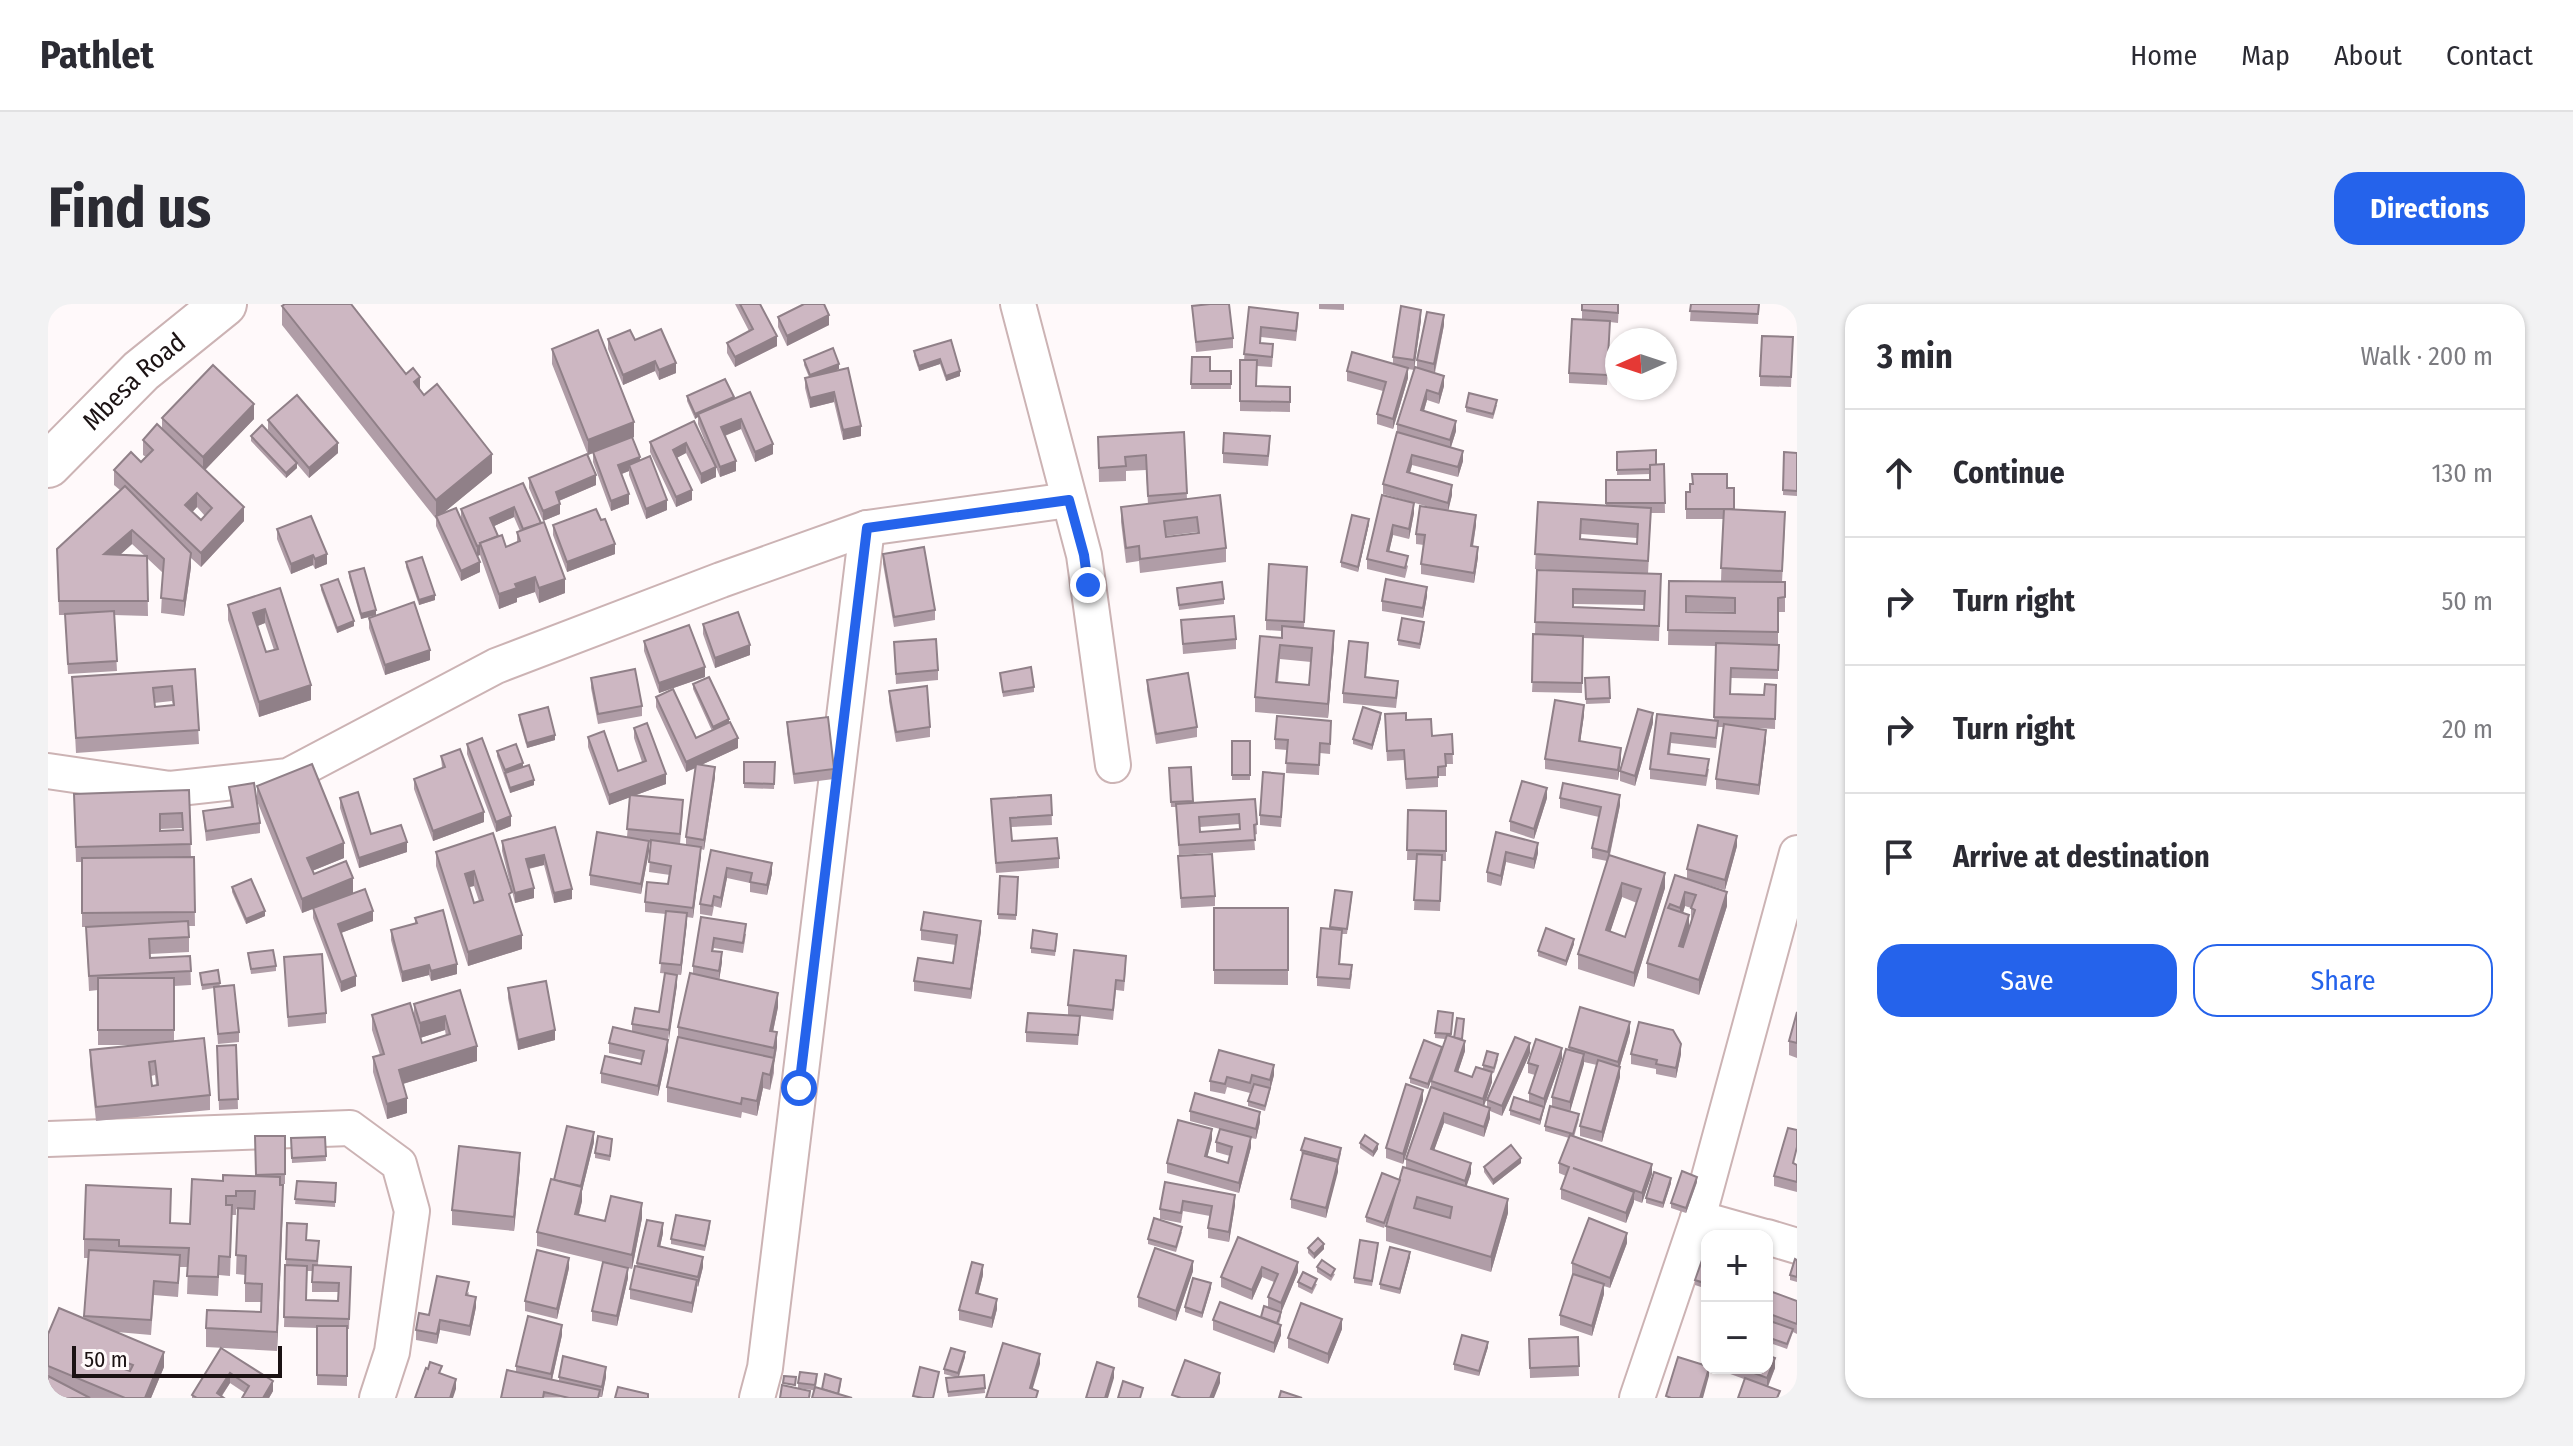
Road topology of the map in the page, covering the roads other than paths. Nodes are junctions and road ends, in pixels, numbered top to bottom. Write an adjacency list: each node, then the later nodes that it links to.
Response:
1 (224, 304): 3 (main road, Mbesa Road)
2 (1018, 304): 4 (street)
3 (48, 465)
4 (1069, 500): 5 (street); 6 (street)
5 (867, 528): 7 (street); 15 (street)
6 (1113, 765)
7 (48, 771)
8 (1797, 853): 10 (street)
9 (48, 1139): 14 (street)
10 (1698, 1218): 11 (street); 16 (street)
11 (1740, 1230)
12 (1773, 1239): 13 (street)
13 (1797, 1246)
14 (377, 1398)
15 (757, 1398)
16 (1637, 1398)

